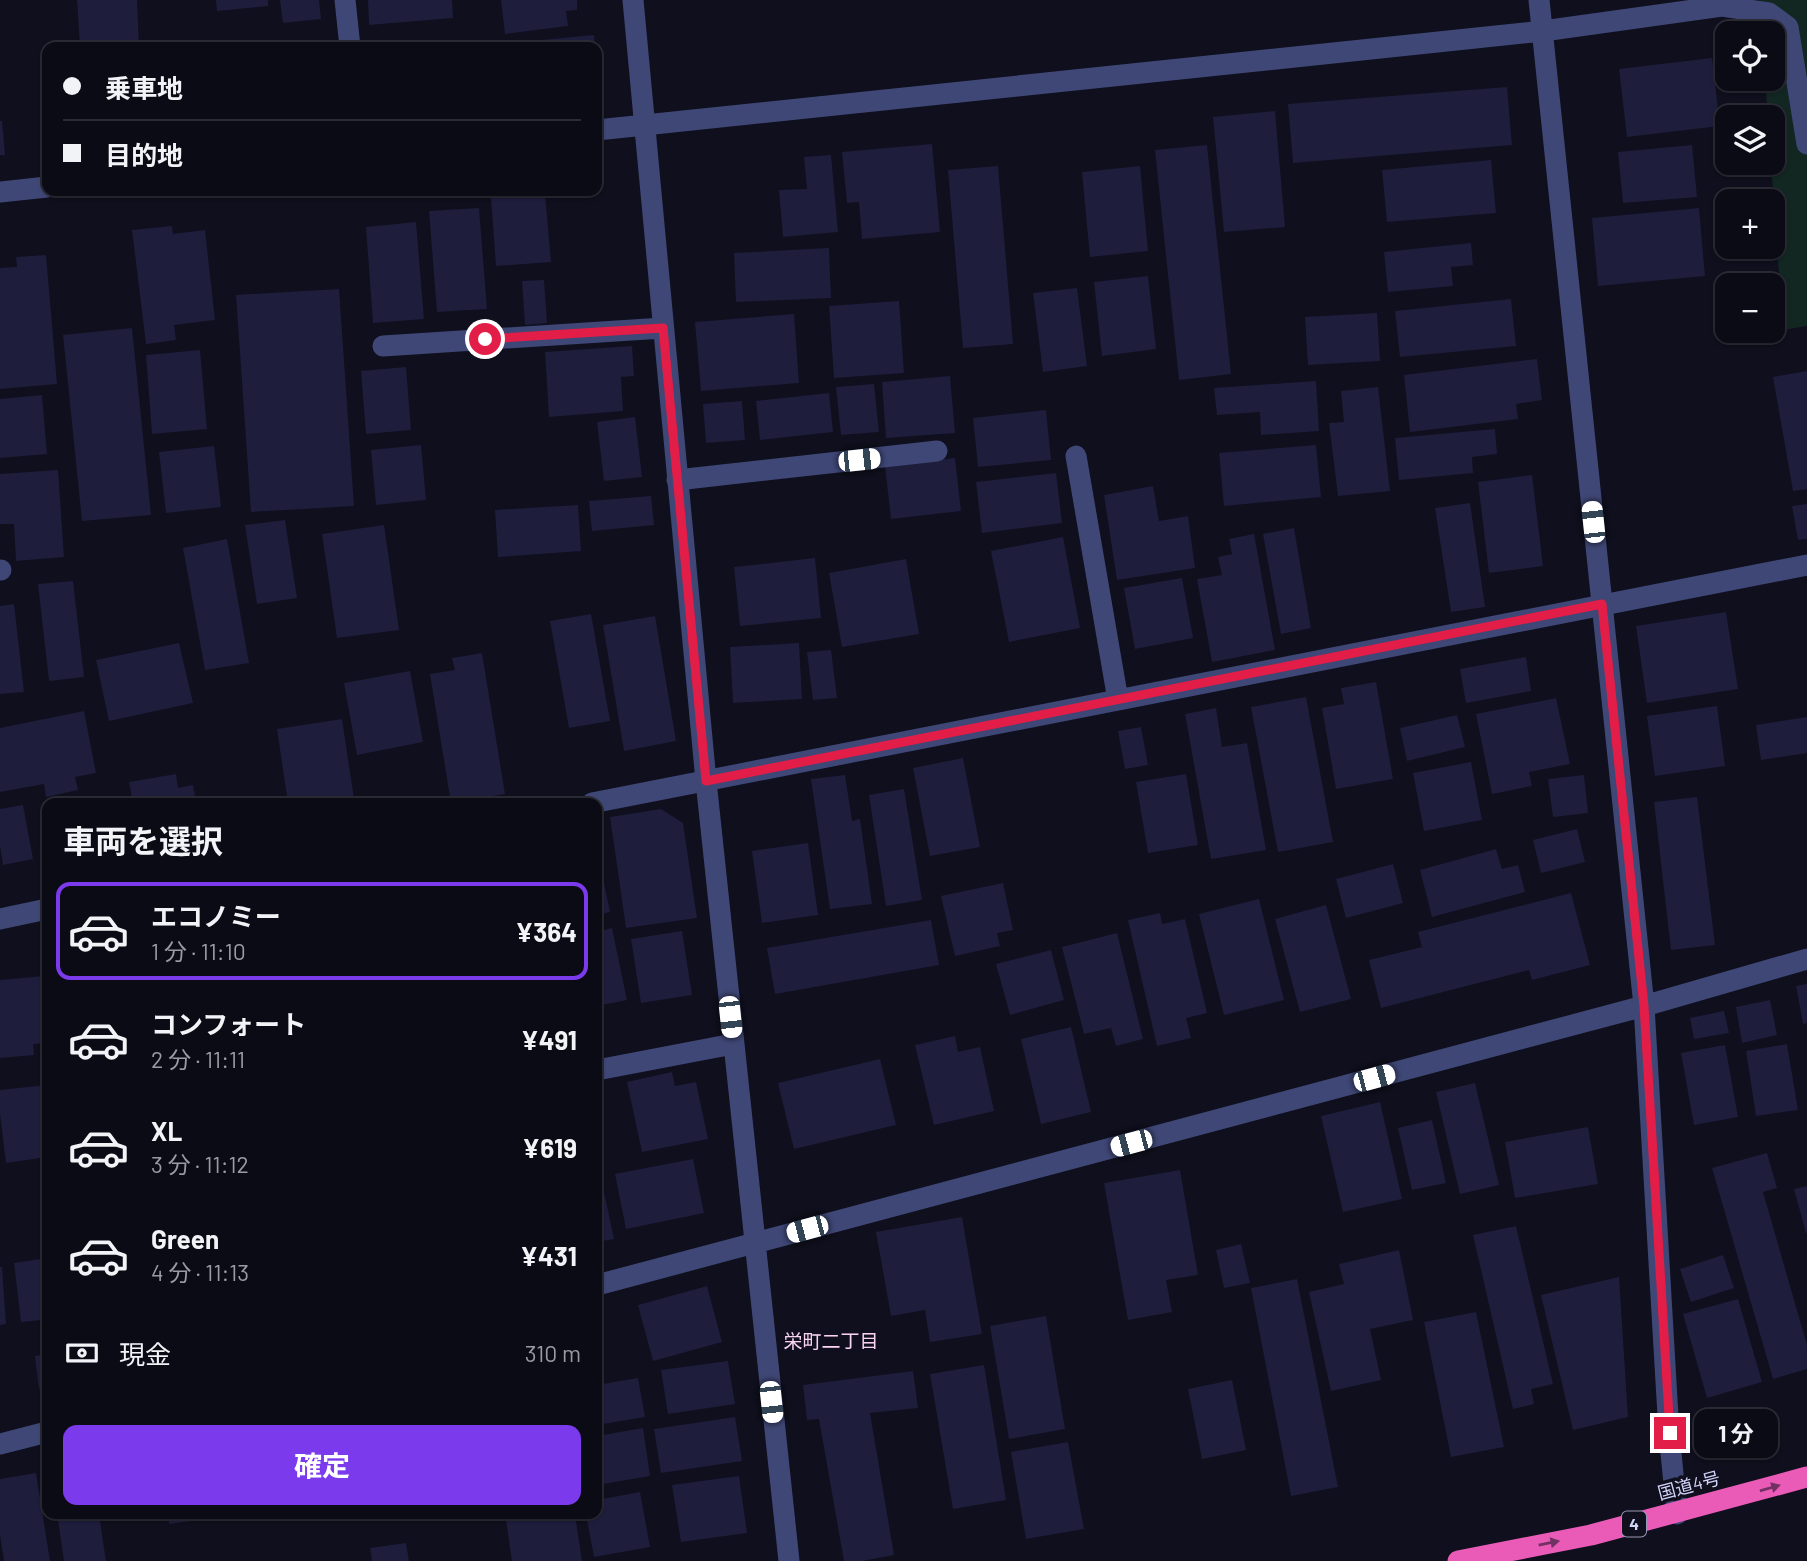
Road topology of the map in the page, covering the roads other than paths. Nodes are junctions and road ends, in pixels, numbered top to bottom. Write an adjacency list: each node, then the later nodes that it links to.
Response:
1 (345, 0): 5 (street)
2 (633, 0): 6 (street)
3 (1539, 0): 4 (street)
4 (1542, 31): 6 (street); 8 (street); 17 (street)
5 (349, 42)
6 (643, 125): 7 (street); 11 (street)
7 (602, 129)
8 (1807, 144)
9 (42, 188): 10 (street)
10 (0, 192)
11 (663, 328): 12 (street); 15 (street)
12 (383, 346)
13 (937, 451): 15 (street)
14 (1076, 456): 18 (street)
15 (677, 480): 19 (street)
16 (1807, 565): 17 (street)
17 (1602, 604): 18 (street); 24 (street)
18 (1118, 700): 19 (street)
19 (706, 781): 20 (street); 25 (street)
20 (602, 801)
21 (42, 910): 22 (street)
22 (0, 919)
23 (1807, 959): 24 (street)
24 (1644, 1006): 27 (street); 32 (street)
25 (733, 1044): 26 (street); 27 (street)
26 (602, 1069)
27 (754, 1243): 28 (street); 33 (street)
28 (602, 1284)
29 (42, 1433): 30 (street)
30 (0, 1444)
31 (1807, 1477): 32 (highway, 国道4号 / 4, one-way to 31)
32 (1677, 1514): 34 (highway, 国道4号 / 4, one-way to 32)
33 (789, 1561)
34 (1458, 1561)

